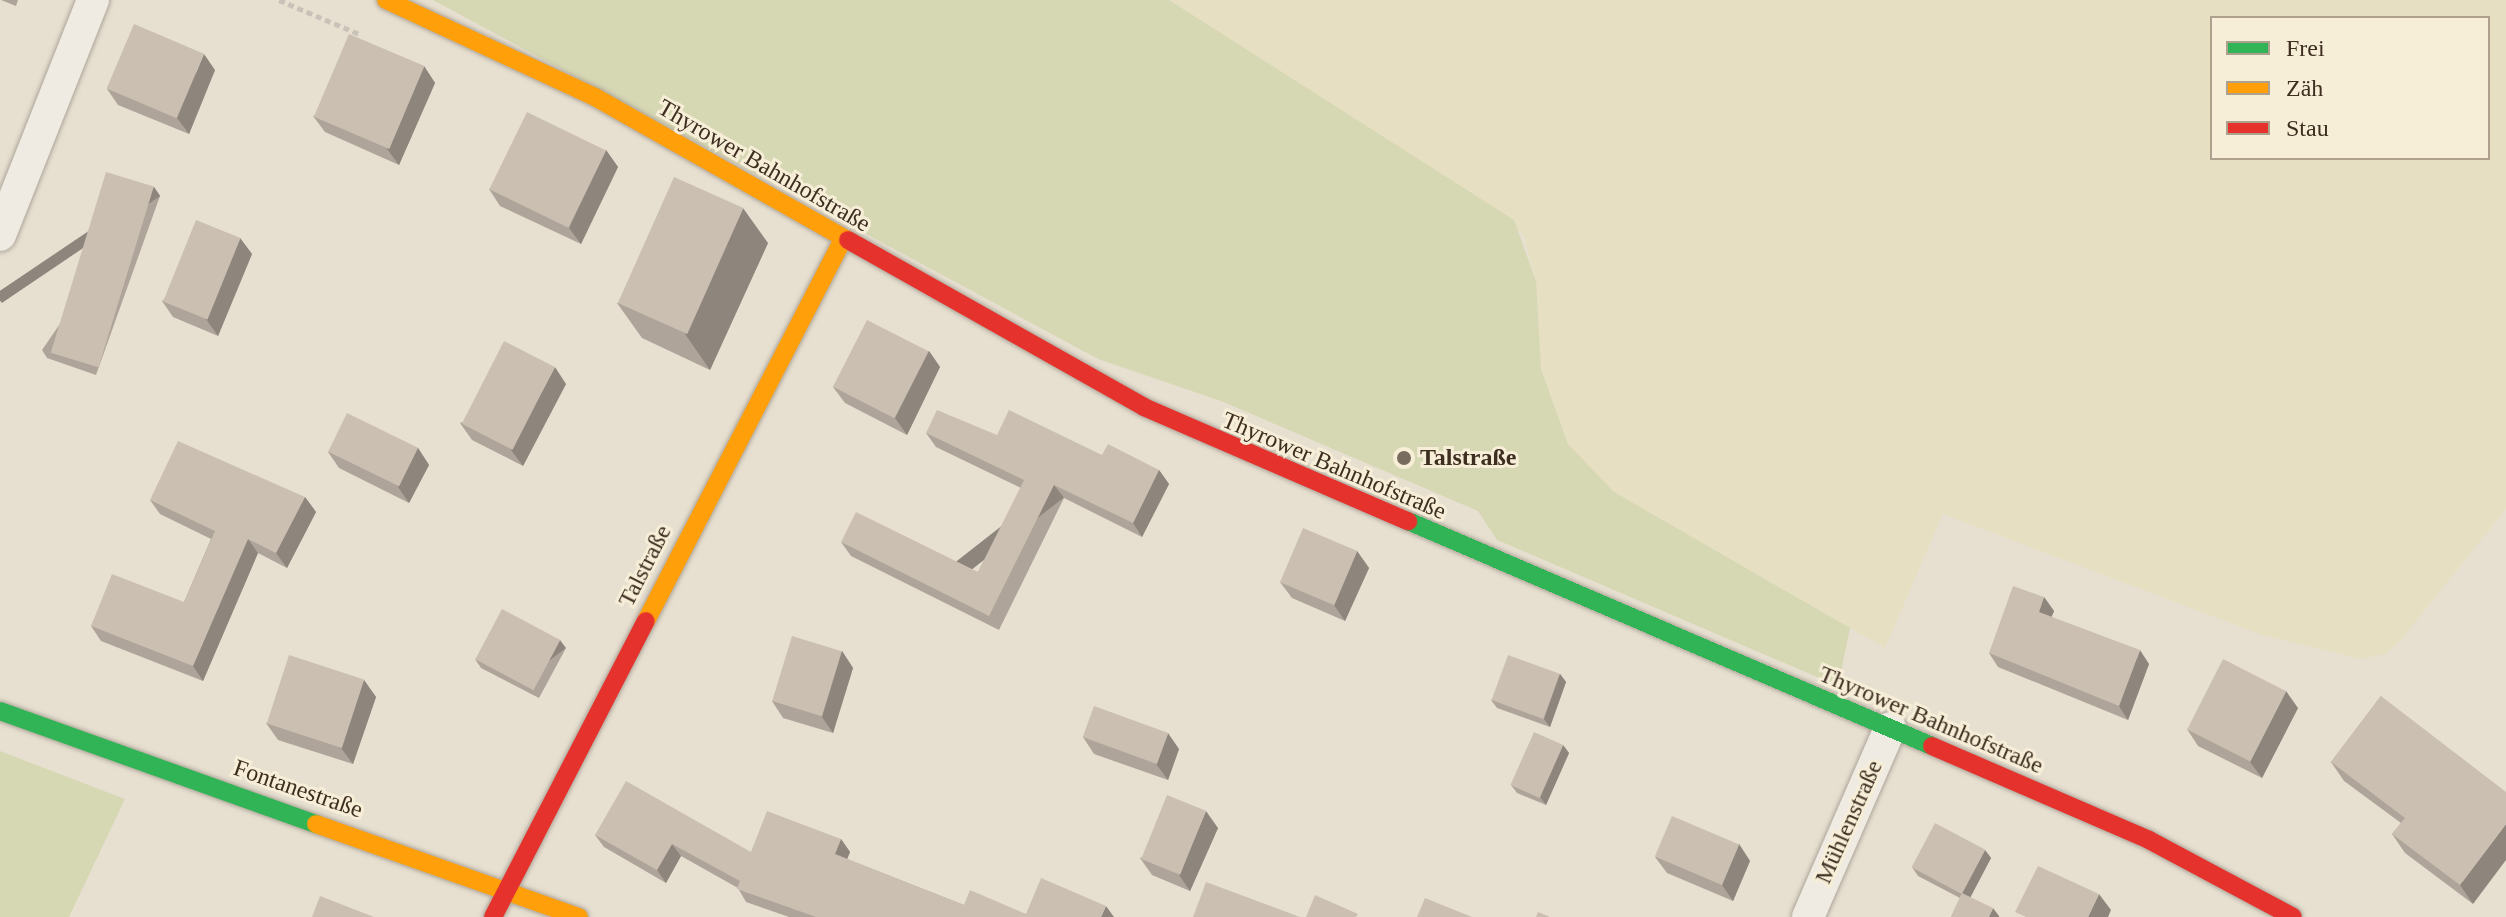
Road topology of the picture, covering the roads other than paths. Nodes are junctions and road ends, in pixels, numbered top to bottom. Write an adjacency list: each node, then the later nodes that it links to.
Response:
1 (93, 0): 3 (street)
2 (386, 0): 4 (main road, Thyrower Bahnhofstraße)
3 (0, 235)
4 (843, 239): 6 (main road, Thyrower Bahnhofstraße); 7 (main road, Talstraße)
5 (0, 711): 7 (main road, Fontanestraße)
6 (1890, 728): 10 (street, Mühlenstraße); 11 (main road, Thyrower Bahnhofstraße)
7 (507, 887): 8 (main road, Talstraße); 9 (main road, Fontanestraße)
8 (493, 917)
9 (579, 917)
10 (1808, 917)
11 (2293, 917)

